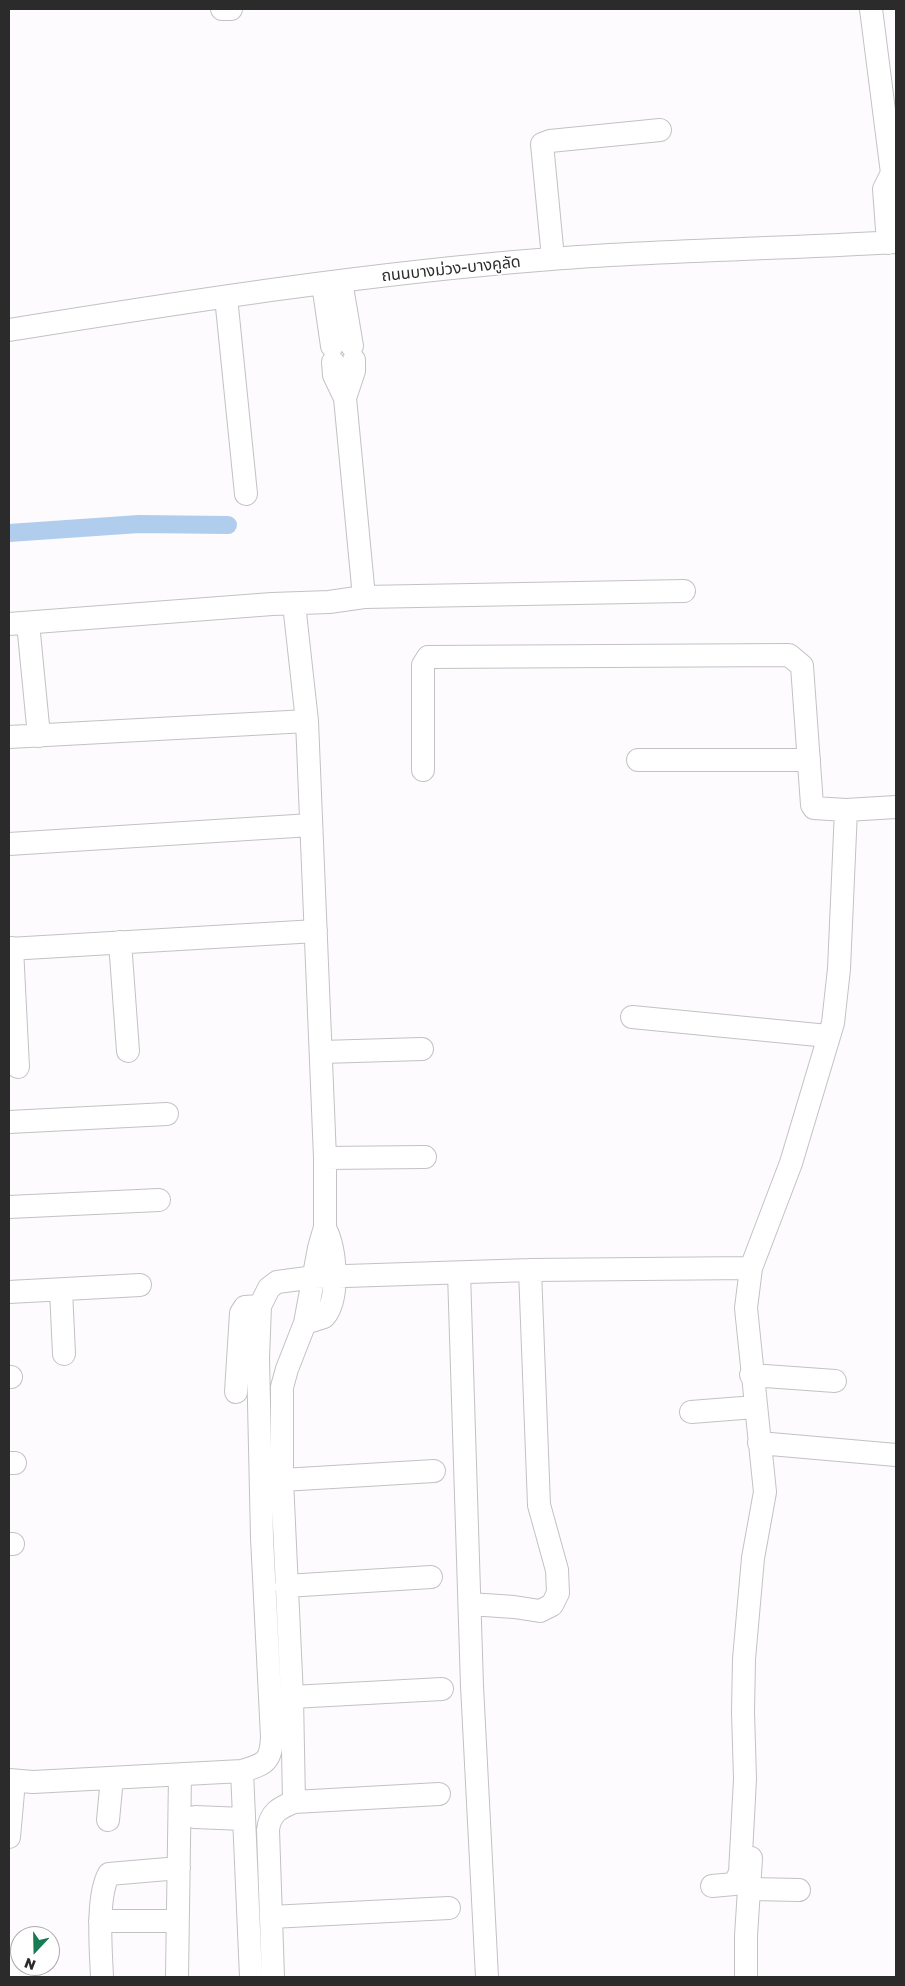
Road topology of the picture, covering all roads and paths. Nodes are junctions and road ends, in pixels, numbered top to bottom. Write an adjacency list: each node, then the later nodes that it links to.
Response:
1 (222, 9): 2 (street)
2 (231, 9)
3 (871, 9): 5 (street)
4 (660, 130): 7 (street)
5 (894, 175): 6 (street)
6 (892, 242): 7 (street, ถนนบางม่วง-บางคูลัด)
7 (553, 258): 8 (street, ถนนบางม่วง-บางคูลัด)
8 (332, 283): 9 (street, ถนนบางม่วง-บางคูลัด); 13 (street)
9 (226, 297): 10 (street, ถนนบางม่วง-บางคูลัด); 11 (street)
10 (9, 330)
11 (246, 494)
12 (684, 591): 13 (street)
13 (364, 597): 14 (street)
14 (294, 604): 15 (street); 16 (street)
15 (18, 624): 17 (street)
16 (307, 721): 17 (street); 24 (street)
17 (39, 736): 18 (street)
18 (9, 737)
19 (638, 760): 20 (street)
20 (809, 760): 21 (street); 23 (street)
21 (423, 770)
22 (896, 807): 23 (street)
23 (846, 810): 30 (street)
24 (311, 825): 25 (street); 26 (street)
25 (9, 844)
26 (316, 931): 27 (street); 33 (street)
27 (120, 942): 28 (street); 32 (street)
28 (10, 949): 34 (street)
29 (632, 1017): 30 (street)
30 (828, 1036): 41 (street)
31 (422, 1049): 33 (street)
32 (128, 1051)
33 (322, 1052): 38 (street)
34 (18, 1067)
35 (167, 1114): 36 (street)
36 (9, 1122)
37 (426, 1157): 38 (street)
38 (325, 1158): 44 (street)
39 (159, 1200): 40 (street)
40 (9, 1207)
41 (751, 1268): 42 (street); 50 (street)
42 (530, 1270): 43 (street); 62 (street)
43 (459, 1272): 44 (street); 62 (street)
44 (325, 1277): 48 (street); 58 (street)
45 (140, 1285): 46 (street)
46 (61, 1290): 47 (street); 49 (street)
47 (9, 1292)
48 (260, 1306): 52 (street); 65 (street)
49 (64, 1354)
50 (751, 1375): 51 (street); 53 (street)
51 (835, 1381)
52 (236, 1392)
53 (755, 1407): 54 (street); 55 (street)
54 (691, 1412)
55 (759, 1443): 56 (street); 59 (street)
56 (896, 1455)
57 (434, 1472): 58 (street)
58 (282, 1480): 61 (street)
59 (765, 1492): 76 (street); 77 (street)
60 (430, 1577): 61 (street)
61 (286, 1586): 64 (street)
62 (470, 1604): 87 (street)
63 (442, 1689): 64 (street)
64 (292, 1697): 70 (street)
65 (242, 1771): 66 (street); 72 (street)
66 (180, 1775): 67 (street); 75 (street)
67 (112, 1778): 68 (street); 73 (street)
68 (11, 1780): 74 (street)
69 (440, 1794): 70 (street)
70 (294, 1802): 80 (street)
71 (195, 1817): 72 (street)
72 (244, 1819): 85 (street)
73 (108, 1820)
74 (9, 1837)
75 (179, 1868): 81 (street); 82 (street)
76 (712, 1886)
77 (750, 1889): 78 (street); 88 (street)
78 (799, 1890)
79 (449, 1908): 80 (street)
80 (271, 1917): 86 (street)
81 (100, 1921): 82 (street); 83 (street)
82 (177, 1922): 84 (street)
83 (102, 1977)
84 (177, 1977)
85 (251, 1977)
86 (273, 1977)
87 (487, 1977)
88 (746, 1977)

